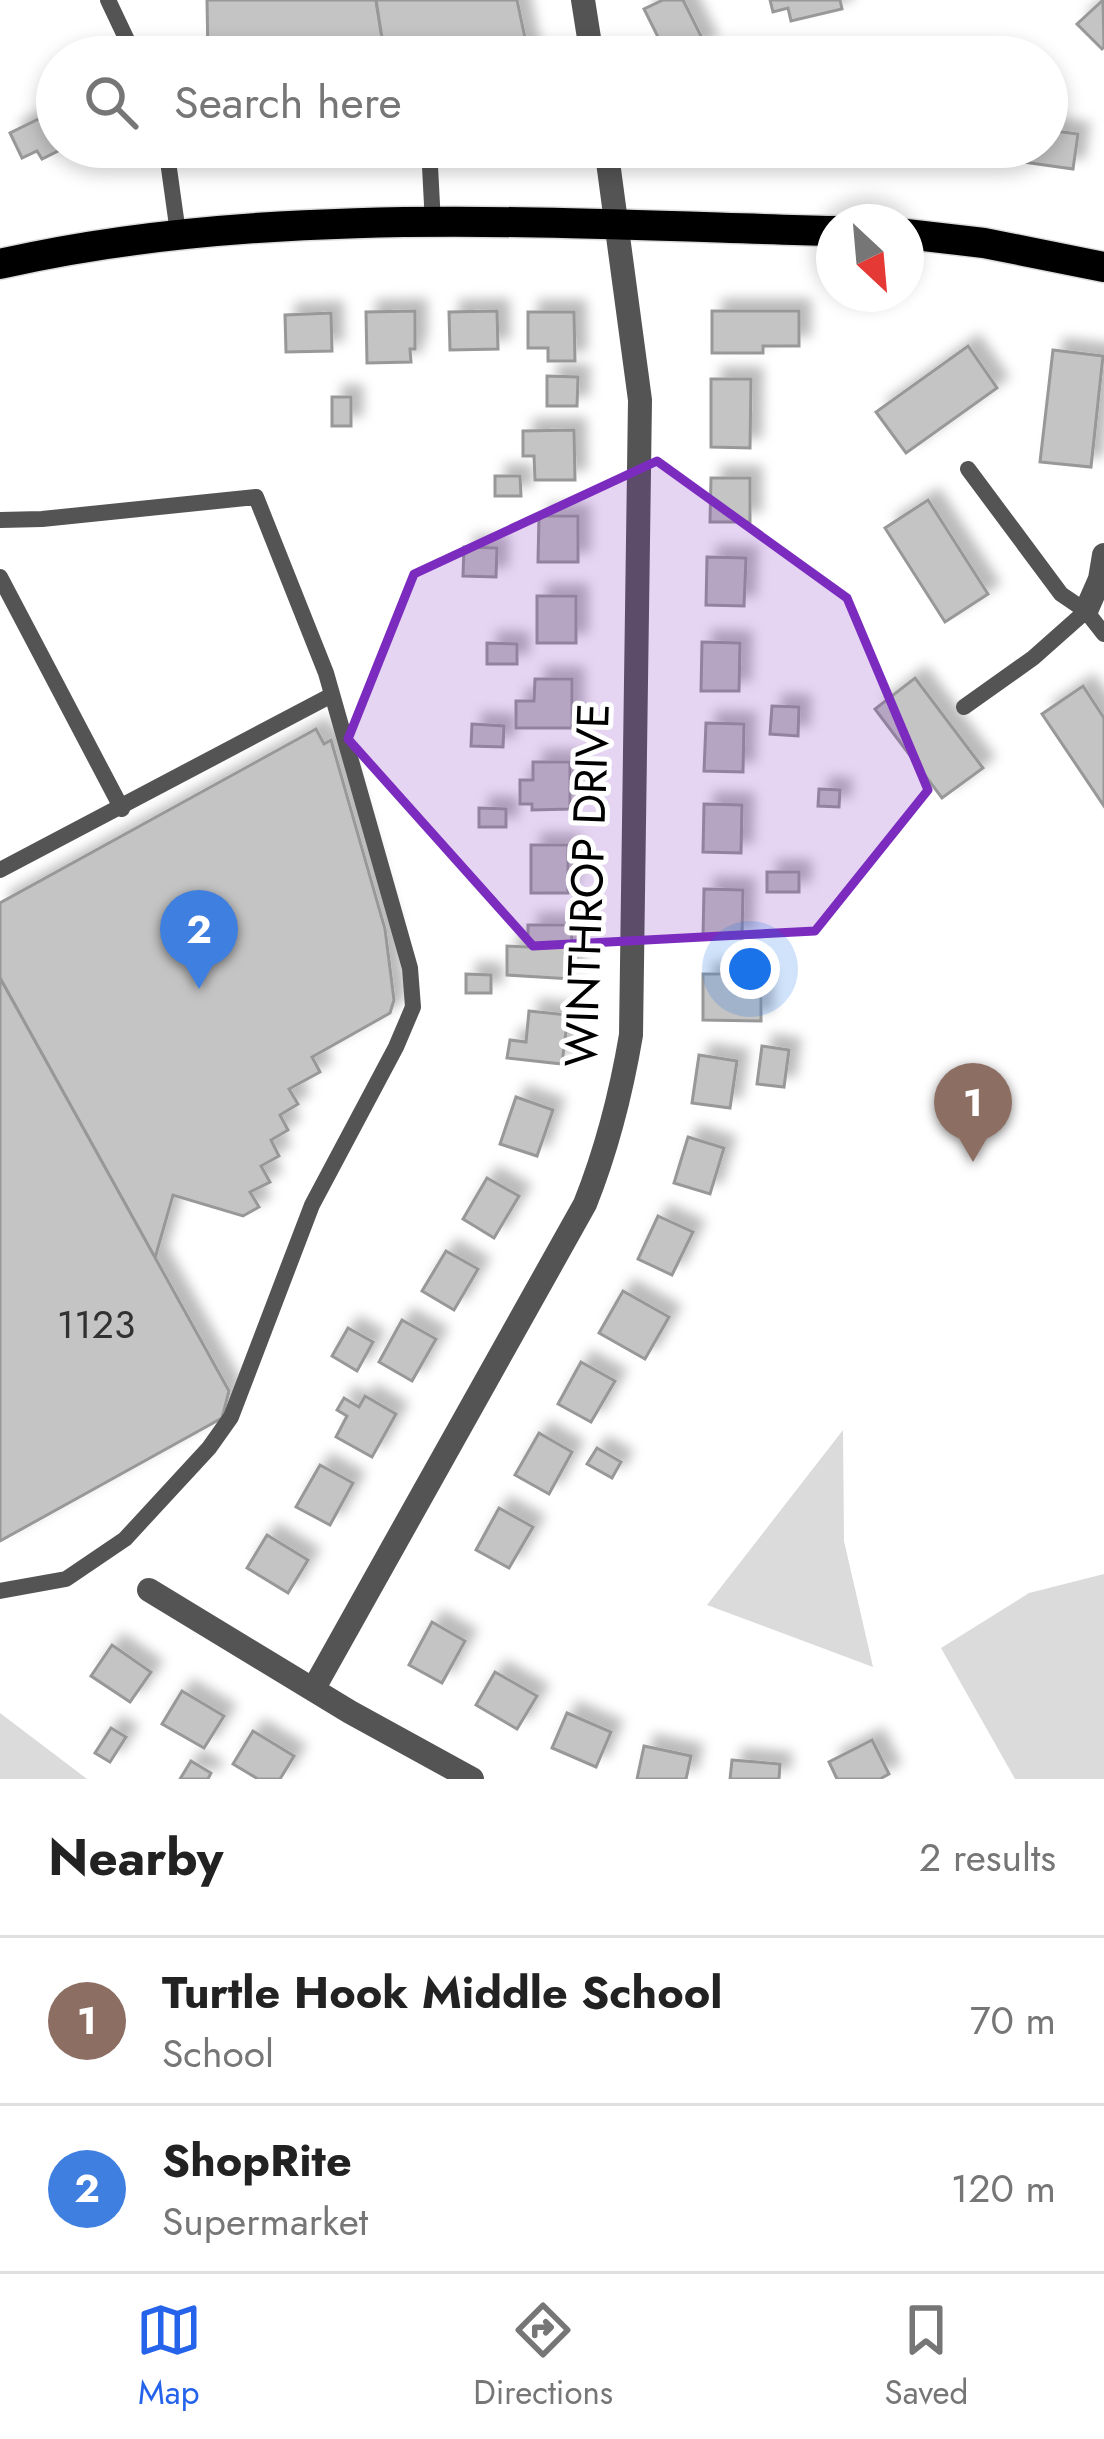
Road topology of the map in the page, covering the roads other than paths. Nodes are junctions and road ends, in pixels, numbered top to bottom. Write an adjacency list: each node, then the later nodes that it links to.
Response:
1 (108, 0): 3 (lane)
2 (583, 0): 4 (street)
3 (124, 36)
4 (589, 36)
5 (169, 168): 11 (lane)
6 (430, 168): 8 (lane)
7 (610, 168): 9 (street, WINTHROP DRIVE)
8 (433, 224): 9 (main road); 11 (main road)
9 (619, 225): 10 (main road); 27 (street, WINTHROP DRIVE)
10 (816, 230)
11 (178, 233): 13 (main road)
12 (924, 236): 14 (main road)
13 (0, 264)
14 (1104, 267)
15 (968, 469): 19 (lane)
16 (0, 520): 21 (lane)
17 (1104, 555): 19 (street)
18 (0, 577): 23 (lane)
19 (1086, 611): 20 (lane); 22 (lane)
20 (1104, 634)
21 (330, 696): 23 (lane); 26 (lane)
22 (964, 707)
23 (122, 809): 24 (lane)
24 (0, 871)
25 (149, 1590): 27 (street)
26 (0, 1591)
27 (314, 1688): 28 (street)
28 (472, 1779)

